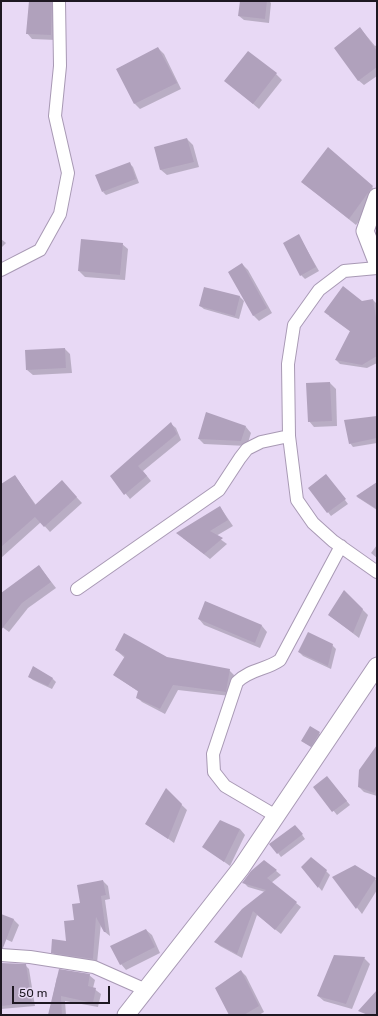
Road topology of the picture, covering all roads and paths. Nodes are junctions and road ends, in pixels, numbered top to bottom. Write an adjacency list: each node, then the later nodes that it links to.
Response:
1 (59, 1): 5 (street)
2 (377, 197): 3 (street)
3 (377, 262)
4 (377, 268): 6 (street)
5 (1, 270)
6 (288, 436): 7 (street); 9 (street)
7 (341, 546): 8 (street); 11 (street)
8 (377, 572)
9 (77, 589)
10 (377, 666): 11 (street)
11 (276, 816): 13 (street)
12 (1, 955): 13 (street)
13 (146, 990): 14 (street)
14 (126, 1015)

